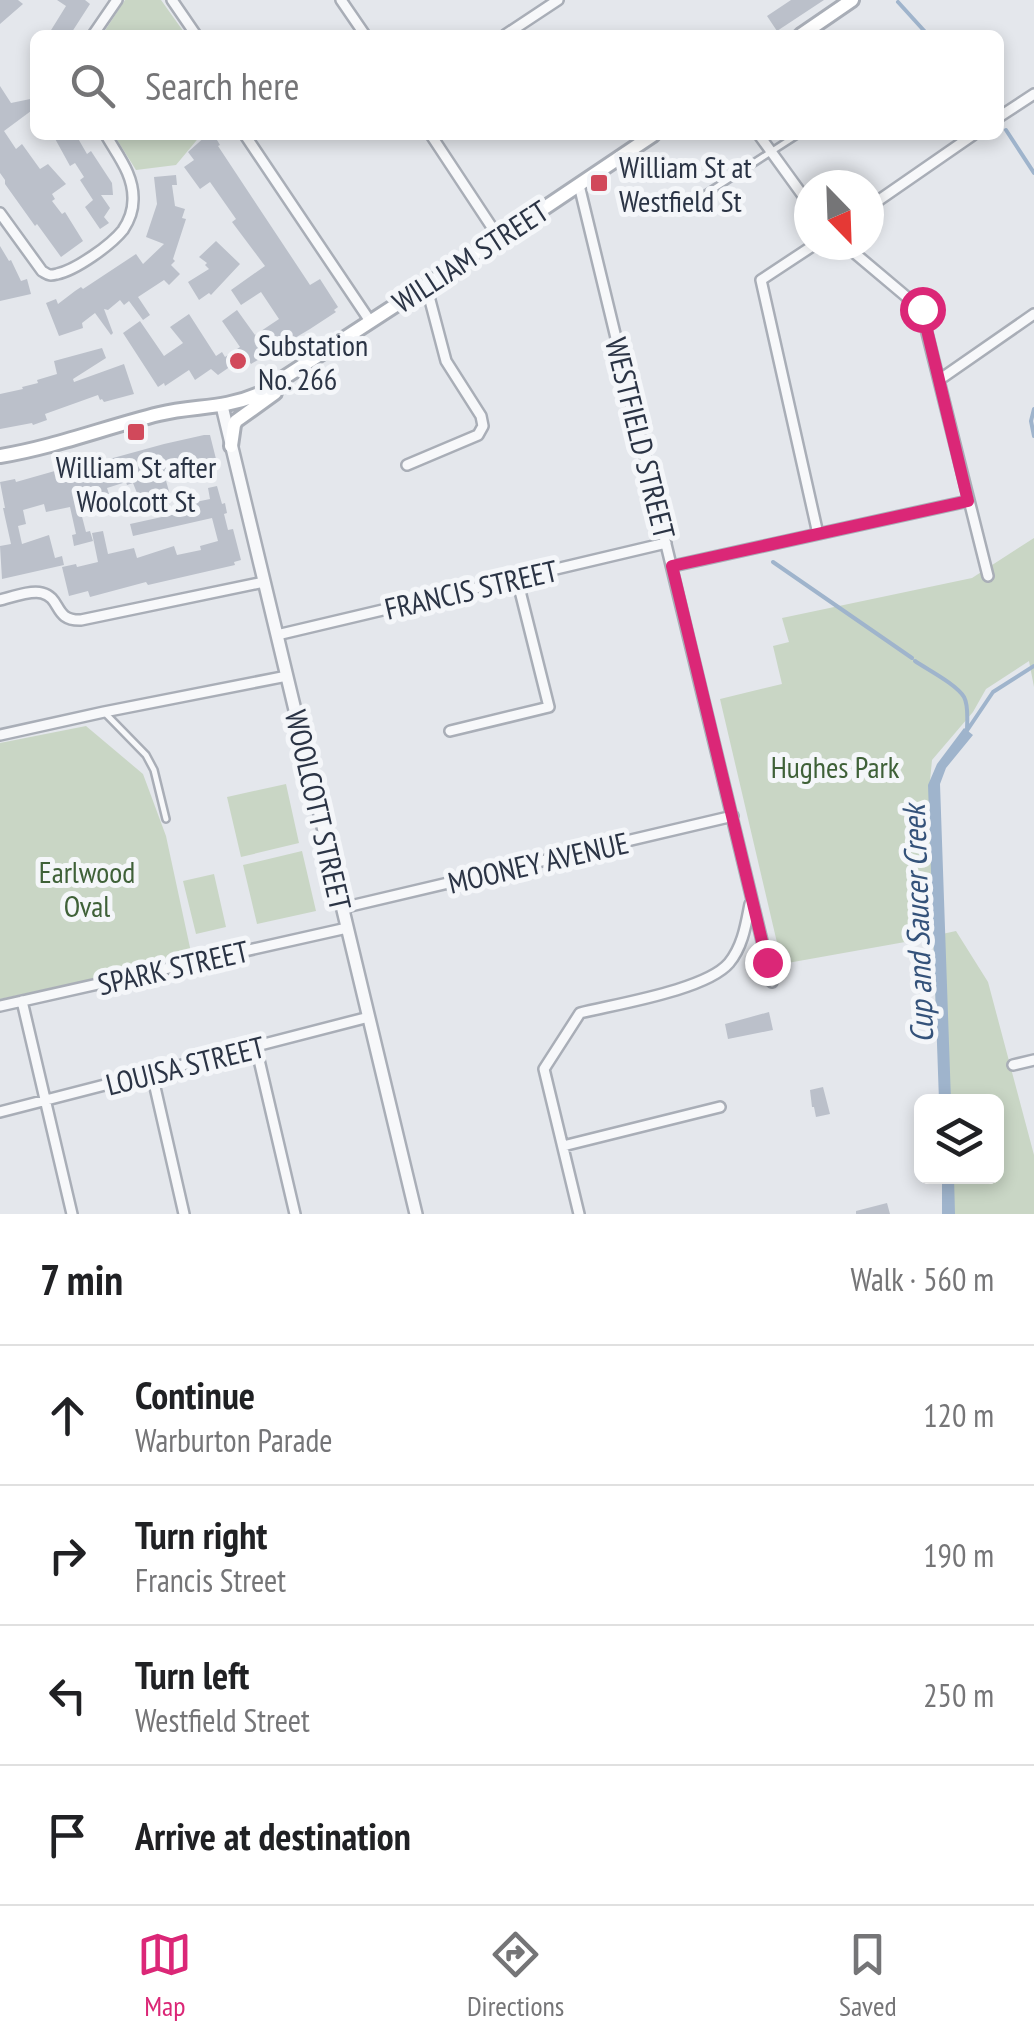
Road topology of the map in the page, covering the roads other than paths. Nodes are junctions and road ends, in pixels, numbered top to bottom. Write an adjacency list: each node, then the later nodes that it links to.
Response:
1 (117, 0): 6 (street)
2 (172, 0): 7 (street)
3 (341, 0): 8 (street)
4 (558, 0): 9 (street)
5 (846, 2): 10 (main road)
6 (96, 30)
7 (193, 30)
8 (361, 30)
9 (513, 30)
10 (808, 30)
11 (1034, 94): 12 (street)
12 (1004, 114)
13 (109, 140): 25 (street)
14 (249, 140): 31 (street)
15 (434, 140): 26 (street)
16 (646, 140): 22 (main road, WILLIAM STREET)
17 (762, 140): 20 (street)
18 (790, 140): 20 (lane)
19 (967, 140): 24 (street)
20 (770, 152): 21 (street); 23 (lane)
21 (794, 184)
22 (579, 185): 26 (main road, WILLIAM STREET); 40 (street, WESTFIELD STREET)
23 (701, 197)
24 (884, 197)
25 (0, 212)
26 (499, 238): 29 (main road, WILLIAM STREET)
27 (794, 258): 39 (street)
28 (863, 260): 33 (street)
29 (426, 285): 31 (main road, WILLIAM STREET); 37 (street)
30 (1034, 314): 33 (street)
31 (370, 321): 32 (main road, WILLIAM STREET)
32 (301, 368): 34 (main road, WILLIAM STREET); 35 (main road)
33 (939, 380): 38 (street)
34 (222, 406): 35 (street, WOOLCOTT STREET); 36 (main road, WILLIAM STREET)
35 (231, 446): 44 (street, WOOLCOTT STREET)
36 (0, 456)
37 (407, 465)
38 (968, 501): 39 (street); 42 (street)
39 (818, 534): 41 (street)
40 (666, 544): 41 (street, WESTFIELD STREET); 43 (street, FRANCIS STREET)
41 (672, 566): 51 (street, WESTFIELD STREET)
42 (988, 576)
43 (516, 578): 46 (street, FRANCIS STREET); 49 (street)
44 (264, 582): 45 (street); 46 (street, WOOLCOTT STREET)
45 (0, 600)
46 (276, 636): 47 (street, WOOLCOTT STREET)
47 (287, 676): 48 (street); 54 (street, WOOLCOTT STREET)
48 (104, 712): 50 (street); 52 (lane)
49 (450, 731)
50 (0, 735)
51 (732, 816): 53 (street, WESTFIELD STREET); 54 (street, MOONEY AVENUE)
52 (166, 819)
53 (751, 901): 56 (street, WESTFIELD STREET); 67 (street)
54 (342, 908): 55 (street, WOOLCOTT STREET)
55 (347, 928): 57 (street, SPARK STREET); 59 (street, WOOLCOTT STREET)
56 (772, 982)
57 (22, 1001): 58 (street, SPARK STREET); 64 (street)
58 (0, 1006)
59 (369, 1016): 60 (street, LOUISA STREET); 71 (street, WOOLCOTT STREET)
60 (256, 1047): 63 (street, LOUISA STREET); 70 (street)
61 (1034, 1060): 62 (street)
62 (1013, 1065)
63 (152, 1074): 64 (street, LOUISA STREET); 69 (street)
64 (46, 1100): 66 (street, LOUISA STREET); 68 (street)
65 (720, 1108): 67 (street)
66 (0, 1112)
67 (563, 1146): 72 (street)
68 (72, 1214)
69 (184, 1214)
70 (295, 1214)
71 (416, 1214)
72 (579, 1214)

